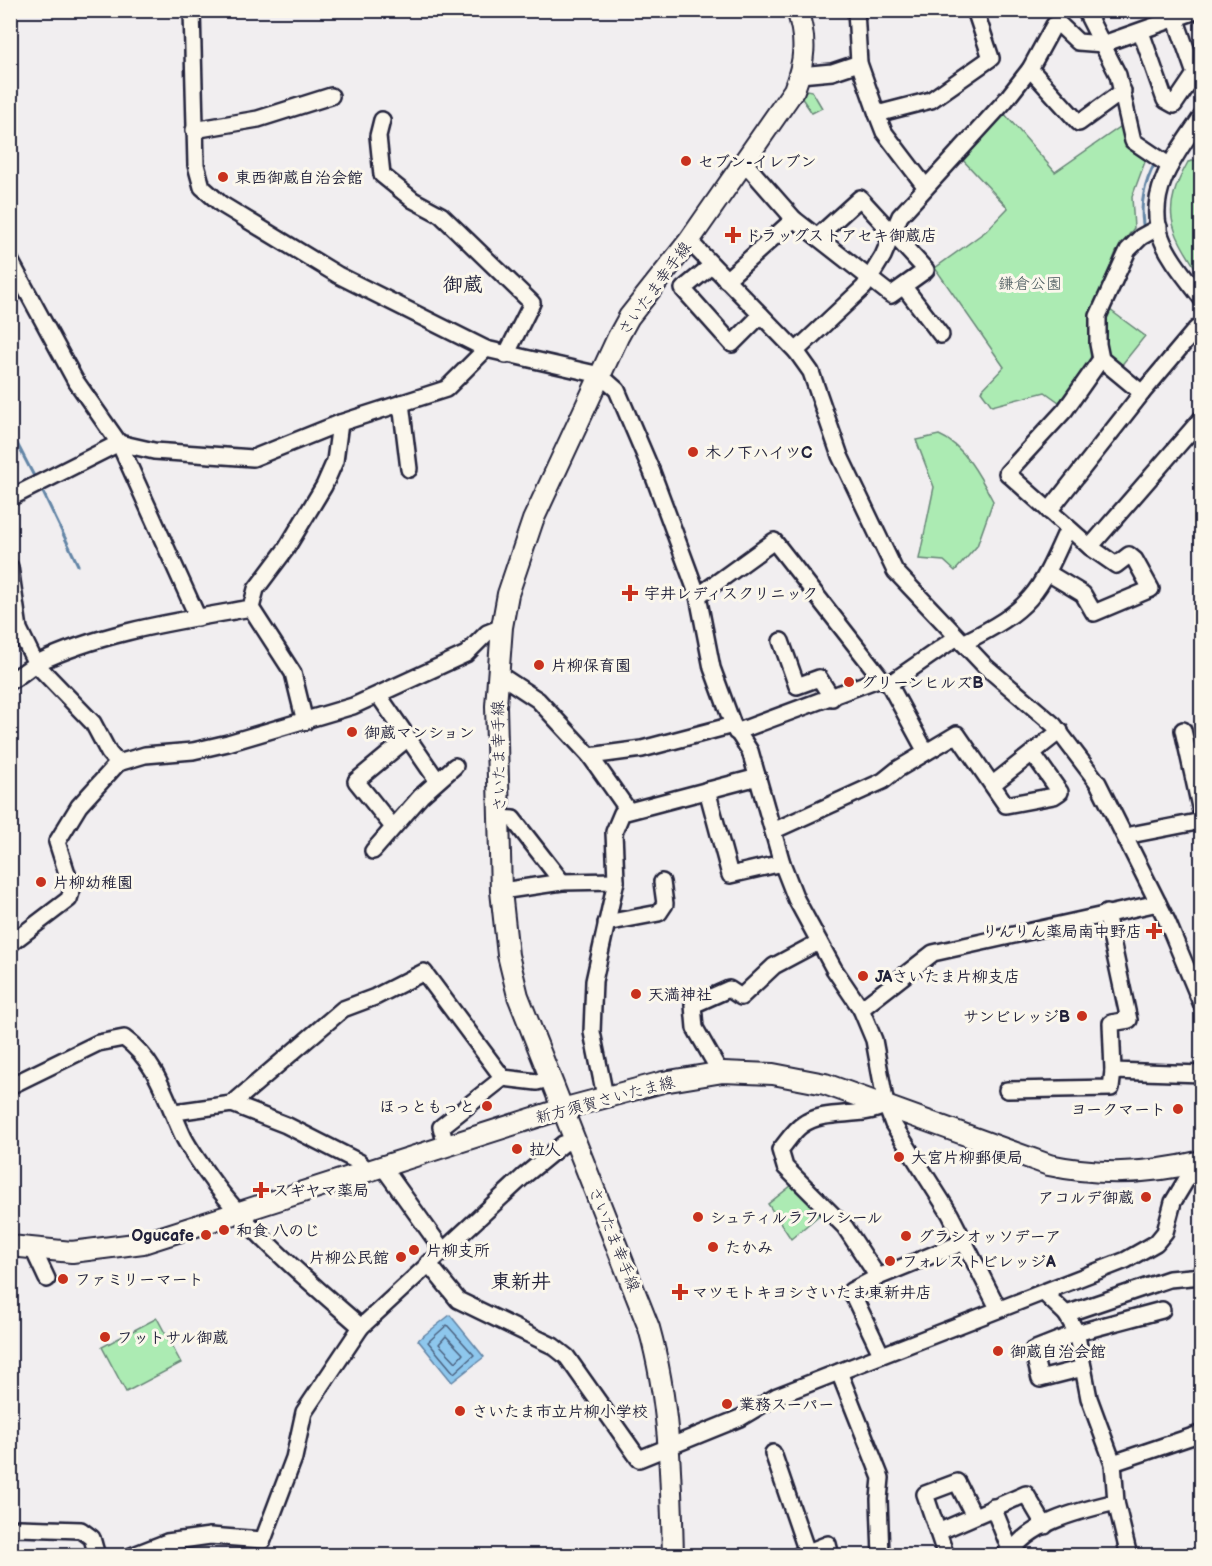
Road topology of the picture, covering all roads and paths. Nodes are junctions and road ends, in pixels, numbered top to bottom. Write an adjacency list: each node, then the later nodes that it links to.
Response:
1 (192, 10): 18 (street)
2 (797, 10): 12 (main road, さいたま幸手線)
3 (856, 10): 10 (street)
4 (975, 10): 15 (street)
5 (1085, 10): 9 (street)
6 (1199, 10): 7 (street)
7 (1176, 20): 8 (street); 8 (street)
8 (1141, 32): 9 (street)
9 (1103, 44): 11 (street); 13 (street)
10 (859, 63): 12 (street); 15 (street)
11 (1030, 69): 13 (street); 21 (street)
12 (800, 75): 19 (main road, さいたま幸手線)
13 (1123, 91): 20 (street)
14 (332, 96): 18 (street)
15 (876, 114): 21 (street)
16 (1202, 116): 20 (street)
17 (382, 120): 38 (street)
18 (194, 130): 36 (street)
19 (744, 162): 22 (street); 26 (main road, さいたま幸手線)
20 (1170, 166): 23 (street)
21 (925, 186): 24 (street)
22 (794, 219): 25 (street); 29 (street)
23 (1159, 226): 32 (street); 39 (street)
24 (891, 232): 25 (street); 30 (street); 31 (street)
25 (817, 237): 30 (street)
26 (688, 241): 28 (street); 40 (main road, さいたま幸手線)
27 (10, 260): 45 (street)
28 (712, 265): 29 (street); 33 (street)
29 (726, 280): 33 (street)
30 (870, 280): 31 (street); 37 (street)
31 (904, 287): 35 (street)
32 (1202, 299)
33 (761, 315): 37 (street)
34 (1200, 331): 41 (street)
35 (941, 335)
36 (486, 349): 38 (street); 42 (street)
37 (796, 351): 57 (street)
38 (506, 355): 40 (street)
39 (1101, 359): 41 (street); 48 (street)
40 (600, 375): 53 (street); 56 (main road, さいたま幸手線)
41 (1142, 393): 48 (street)
42 (401, 403): 44 (street); 46 (street)
43 (1202, 418): 50 (street)
44 (340, 423): 45 (street); 54 (street)
45 (119, 443): 47 (street); 55 (street)
46 (409, 469)
47 (10, 498)
48 (1049, 511): 49 (street)
49 (1068, 528): 50 (street); 52 (street)
50 (1090, 547): 52 (street)
51 (10, 567): 59 (street)
52 (1048, 573): 57 (street)
53 (698, 596): 62 (street); 66 (street)
54 (251, 608): 55 (street); 65 (street)
55 (198, 618): 59 (street)
56 (501, 627): 60 (main road, さいたま幸手線); 63 (street)
57 (960, 640): 62 (street); 68 (street)
58 (781, 641): 64 (street)
59 (36, 664): 61 (street); 73 (street)
60 (497, 673): 72 (street); 80 (main road, さいたま幸手線)
61 (10, 681)
62 (885, 681): 64 (street); 70 (street)
63 (380, 696): 65 (street); 69 (street)
64 (832, 698): 66 (street)
65 (305, 722): 73 (street)
66 (734, 728): 72 (street); 75 (street)
67 (1183, 730): 81 (street)
68 (1060, 731): 71 (street); 84 (street)
69 (408, 738): 76 (street); 82 (street)
70 (926, 752): 77 (street); 83 (street)
71 (1033, 754): 77 (street); 77 (street)
72 (590, 756): 79 (street)
73 (118, 763): 95 (street)
74 (455, 766): 76 (street)
75 (758, 777): 78 (street); 83 (street)
76 (437, 780): 82 (street)
77 (993, 784)
78 (707, 790): 79 (street); 86 (street)
79 (628, 810): 87 (street)
80 (499, 818): 88 (street); 90 (main road, さいたま幸手線)
81 (1202, 818): 84 (street)
82 (393, 827): 85 (street)
83 (773, 831): 86 (street)
84 (1125, 836): 91 (street)
85 (373, 851)
86 (782, 863): 94 (street)
87 (616, 881): 88 (street); 93 (street)
88 (562, 882): 90 (street)
89 (662, 882): 93 (street)
90 (501, 891): 102 (main road, さいたま幸手線)
91 (1158, 903): 92 (street); 96 (street)
92 (1106, 914): 97 (street); 98 (street)
93 (606, 922): 105 (street)
94 (819, 942): 97 (street); 99 (street)
95 (10, 944)
96 (1202, 1005)
97 (861, 1009): 107 (street)
98 (1113, 1071): 100 (street); 104 (street)
99 (720, 1072): 105 (main road, 新方須賀さいたま線); 107 (main road, 新方須賀さいたま線)
100 (1202, 1074)
101 (503, 1078): 102 (street); 106 (street); 111 (street)
102 (549, 1079): 108 (main road, さいたま幸手線)
103 (12, 1082): 109 (street)
104 (1006, 1090)
105 (605, 1096): 108 (main road, 新方須賀さいたま線)
106 (232, 1104): 109 (street); 113 (street)
107 (886, 1106): 112 (main road, 新方須賀さいたま線); 115 (street); 121 (street)
108 (562, 1109): 110 (main road, さいたま幸手線); 111 (main road, 新方須賀さいたま線)
109 (174, 1112): 114 (street)
110 (574, 1140): 118 (street); 133 (main road, さいたま幸手線)
111 (446, 1145): 113 (main road, 新方須賀さいたま線)
112 (1199, 1162): 123 (street)
113 (376, 1169): 114 (main road, 新方須賀さいたま線); 118 (street)
114 (241, 1212): 117 (main road, 新方須賀さいたま線); 127 (street)
115 (964, 1242): 121 (street); 124 (street)
116 (11, 1247): 117 (main road, 新方須賀さいたま線)
117 (33, 1249): 122 (street)
118 (442, 1249): 119 (street)
119 (428, 1263): 127 (street); 133 (street)
120 (1202, 1276): 126 (street)
121 (878, 1277): 129 (street)
122 (47, 1279)
123 (1044, 1293): 124 (street); 126 (street)
124 (998, 1308): 129 (street)
125 (1162, 1310): 128 (street)
126 (1066, 1314): 128 (street)
127 (361, 1327): 142 (street)
128 (1076, 1333): 130 (street); 130 (street)
129 (881, 1354): 131 (street)
130 (1083, 1368): 135 (street)
131 (839, 1372): 133 (street); 150 (street)
132 (1202, 1433): 135 (street)
133 (670, 1447): 148 (main road, さいたま幸手線)
134 (773, 1453): 143 (street)
135 (1113, 1463): 136 (street)
136 (1116, 1502): 139 (street); 152 (street)
137 (993, 1508): 138 (street); 139 (street); 144 (street)
138 (974, 1516): 141 (street); 141 (street)
139 (1045, 1526): 144 (street)
140 (10, 1530): 145 (street)
141 (938, 1532): 151 (street)
142 (263, 1540): 146 (street); 147 (street)
143 (802, 1554): 149 (street)
144 (1007, 1554)
145 (97, 1556)
146 (132, 1556)
147 (256, 1556)
148 (674, 1556)
149 (831, 1556)
150 (881, 1556)
151 (946, 1556)
152 (1129, 1556)

